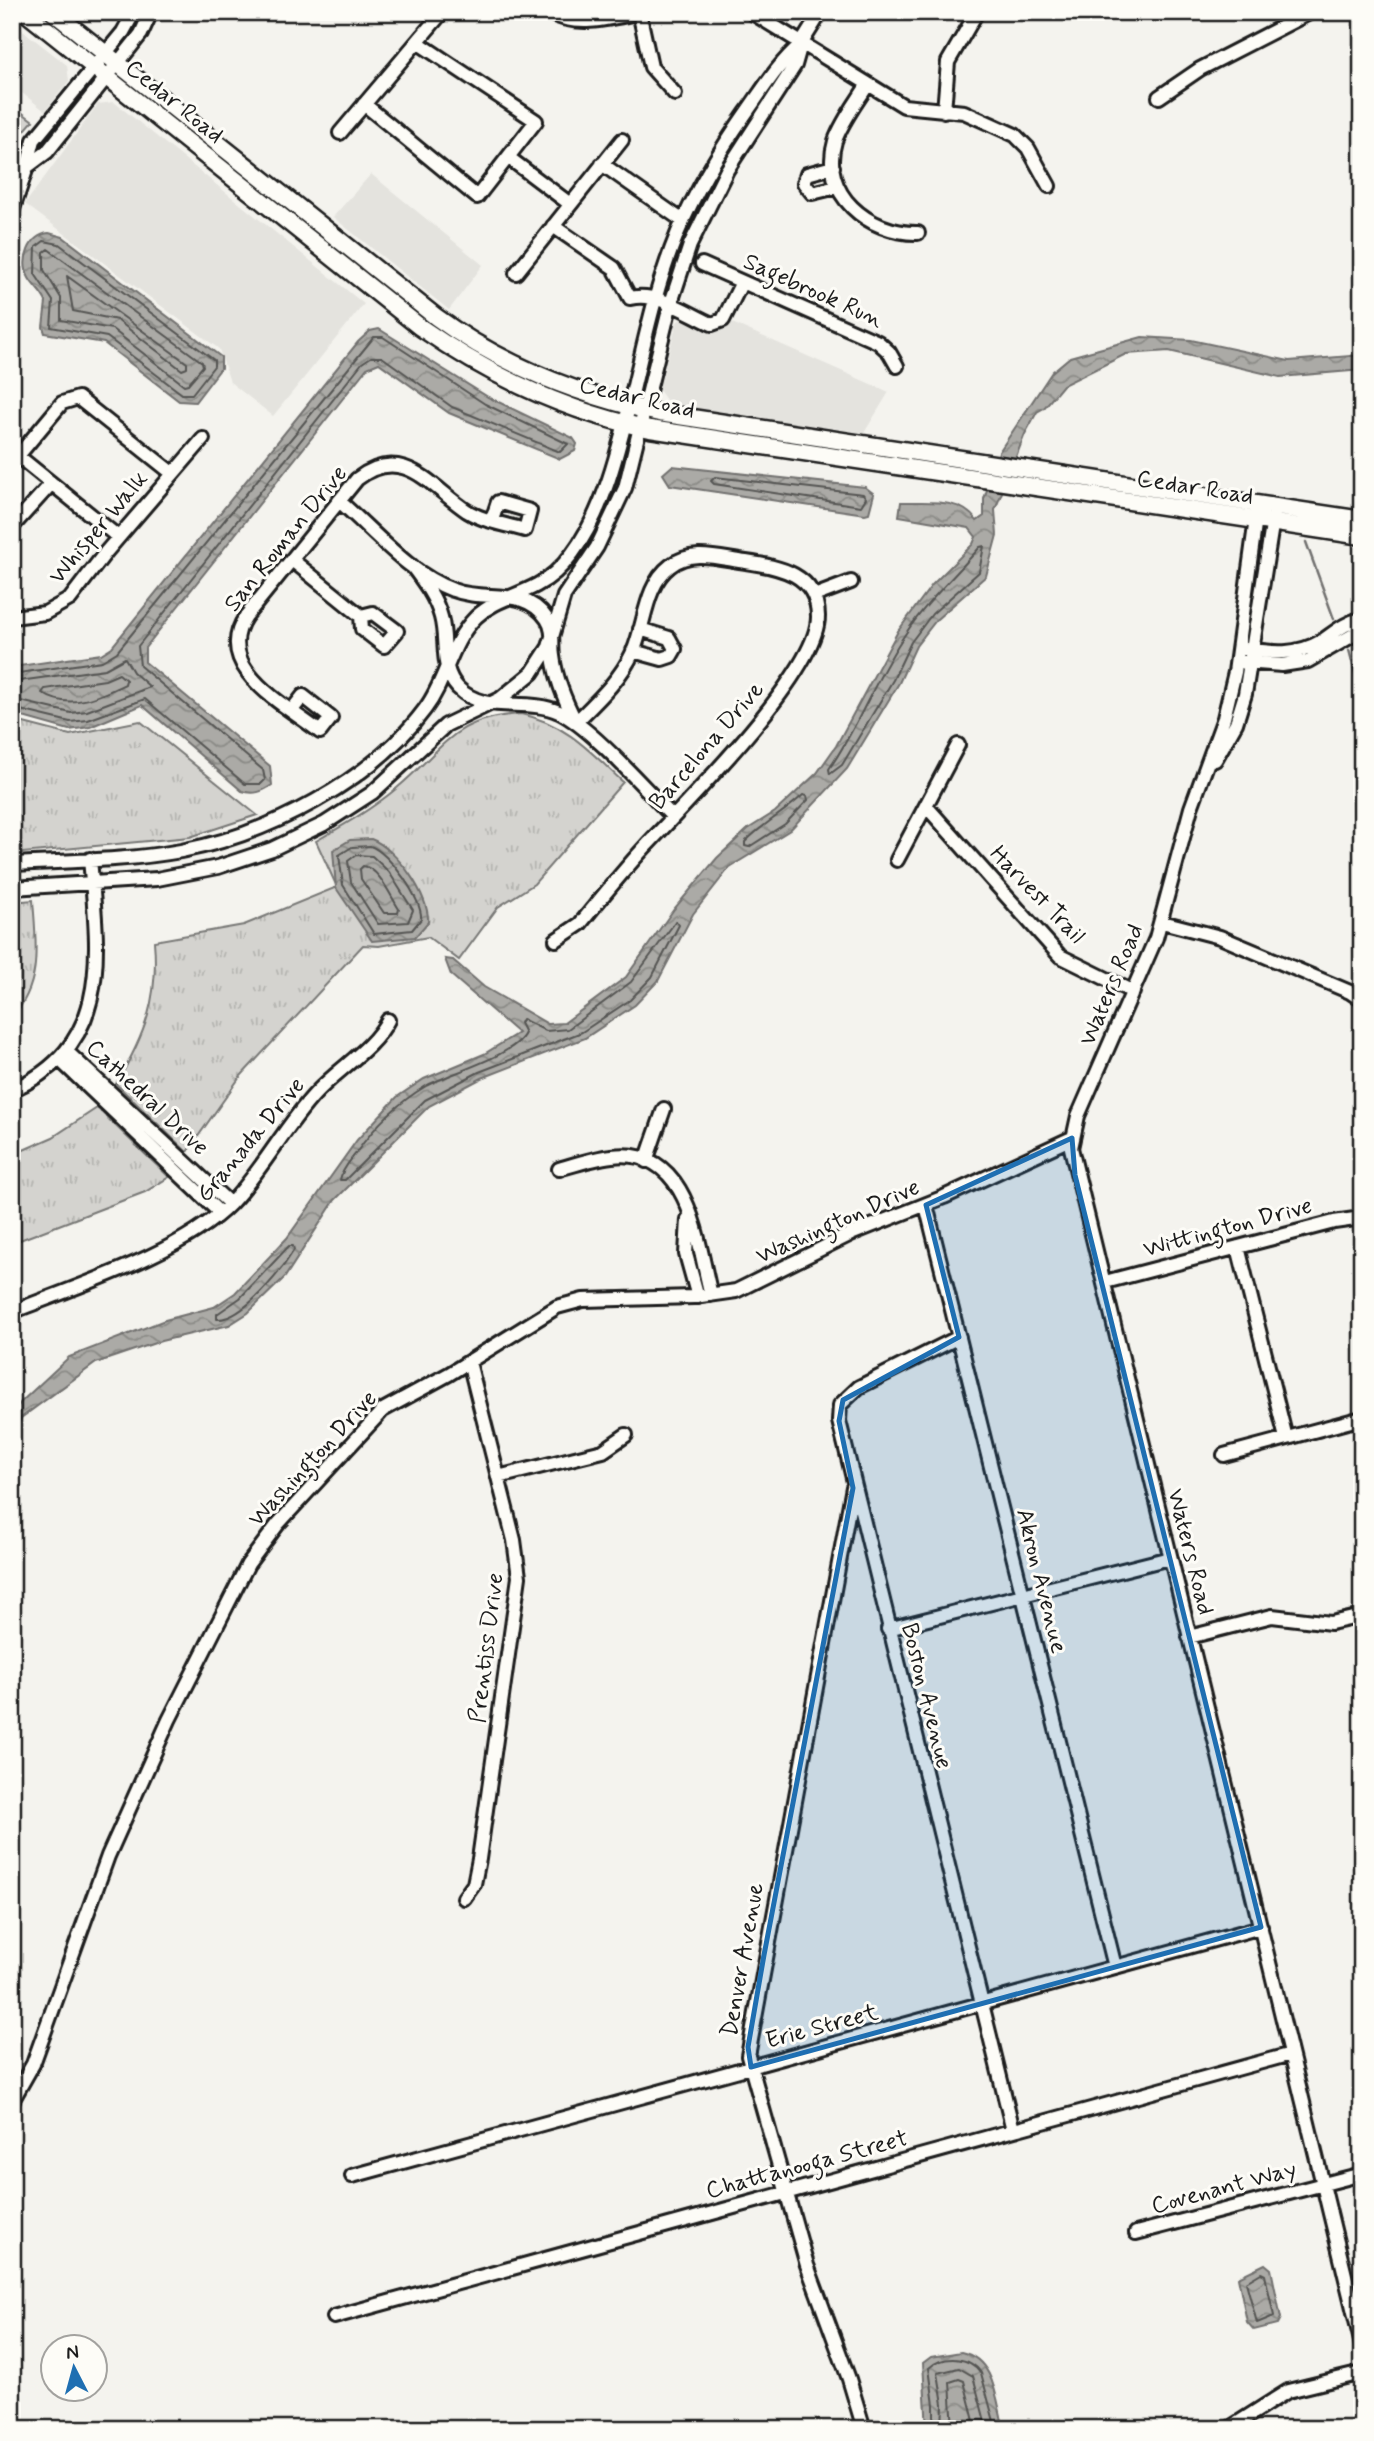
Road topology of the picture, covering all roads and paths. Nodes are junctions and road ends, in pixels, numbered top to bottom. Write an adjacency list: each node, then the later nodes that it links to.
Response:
1 (25, 12): 15 (main road, Cedar Road)
2 (53, 12): 14 (main road, Cedar Road)
3 (134, 12): 14 (street)
4 (151, 12): 14 (street)
5 (548, 12): 6 (street)
6 (640, 12): 17 (street)
7 (751, 12): 13 (street)
8 (821, 12): 13 (street)
9 (977, 12): 20 (street)
10 (1311, 12): 18 (street)
11 (439, 16): 12 (street)
12 (417, 41): 19 (street); 23 (street)
13 (801, 44): 16 (street); 32 (street); 38 (street)
14 (111, 58): 15 (street); 40 (main road, Cedar Road)
15 (99, 72): 25 (street); 42 (main road, Cedar Road)
16 (868, 85): 20 (street); 26 (street)
17 (675, 94)
18 (1159, 97)
19 (364, 104): 21 (street); 23 (street)
20 (944, 111): 28 (street)
21 (340, 133)
22 (622, 140): 24 (street)
23 (509, 158): 30 (street)
24 (602, 164): 30 (street); 32 (street)
25 (27, 167): 27 (street); 31 (street)
26 (833, 167): 29 (street); 29 (street)
27 (12, 177)
28 (1049, 186)
29 (837, 187): 34 (street)
30 (570, 204): 33 (street)
31 (12, 212)
32 (683, 220): 38 (street)
33 (553, 226): 36 (street); 38 (street)
34 (918, 233)
35 (702, 264): 37 (street, Sagebrook Run)
36 (516, 273)
37 (741, 282): 38 (street); 39 (street, Sagebrook Run)
38 (664, 302): 40 (street); 41 (street)
39 (897, 366)
40 (628, 406): 41 (main road, Cedar Road); 42 (street)
41 (644, 410): 43 (street); 49 (main road, Cedar Road)
42 (623, 423): 43 (main road, Cedar Road); 59 (street)
43 (640, 427): 49 (main road, Cedar Road); 66 (street)
44 (203, 439): 46 (street, Whisper Walk)
45 (15, 454): 46 (street); 47 (street)
46 (173, 473): 55 (street, Whisper Walk)
47 (51, 484): 53 (street); 55 (street)
48 (339, 501): 51 (street, San Roman Drive); 56 (street, San Roman Drive); 57 (street)
49 (1256, 512): 50 (main road, Cedar Road); 68 (street, Waters Road)
50 (1273, 515): 52 (main road, Cedar Road); 54 (main road, Cedar Road); 69 (street, Waters Road)
51 (492, 520)
52 (1362, 520)
53 (12, 527)
54 (1362, 536)
55 (118, 537): 62 (street, Whisper Walk)
56 (292, 560): 61 (street); 72 (street, San Roman Drive)
57 (412, 566): 59 (street); 70 (street)
58 (851, 582): 60 (street)
59 (510, 596): 66 (street); 70 (street)
60 (814, 596): 64 (street); 77 (street, Barcelona Drive)
61 (361, 616)
62 (12, 617)
63 (1362, 619): 69 (street)
64 (640, 629): 67 (street); 67 (street)
65 (1362, 630): 69 (street)
66 (552, 633): 71 (street); 73 (street)
67 (633, 651): 73 (street)
68 (1238, 655): 69 (street); 75 (street, Waters Road)
69 (1252, 657): 75 (street, Waters Road)
70 (445, 668): 71 (street); 78 (street)
71 (491, 704): 73 (street); 81 (street)
72 (292, 710)
73 (576, 722): 77 (street)
74 (958, 745): 76 (street)
75 (1200, 781): 83 (street, Waters Road)
76 (926, 806): 79 (street); 85 (street, Harvest Trail)
77 (673, 817): 84 (street, Barcelona Drive)
78 (90, 859): 80 (street); 81 (street)
79 (897, 860)
80 (12, 864)
81 (92, 884): 82 (street); 88 (street)
82 (12, 888)
83 (1162, 922): 85 (street, Waters Road); 86 (street)
84 (556, 940)
85 (1133, 992): 91 (street, Waters Road)
86 (1360, 996)
87 (388, 1020): 95 (street, Granada Drive)
88 (62, 1055): 89 (street); 95 (street, Cathedral Drive)
89 (12, 1090)
90 (664, 1109): 92 (street)
91 (1072, 1138): 94 (street, Washington Drive); 98 (street, Waters Road)
92 (646, 1160): 93 (street); 99 (street)
93 (559, 1169)
94 (926, 1205): 99 (street, Washington Drive); 101 (street, Akron Avenue)
95 (225, 1209): 100 (street, Granada Drive)
96 (1362, 1218): 97 (street, Wittington Drive)
97 (1238, 1247): 98 (street, Wittington Drive); 105 (street)
98 (1105, 1282): 109 (street, Waters Road)
99 (704, 1296): 102 (street, Washington Drive)
100 (12, 1312)
101 (959, 1337): 108 (street, Boston Avenue); 110 (street, Akron Avenue)
102 (469, 1362): 107 (street, Prentiss Drive); 120 (street, Washington Drive)
103 (1362, 1418): 105 (street)
104 (626, 1435): 107 (street)
105 (1286, 1438): 106 (street)
106 (1224, 1455)
107 (498, 1477): 114 (street, Prentiss Drive)
108 (853, 1487): 112 (street, Boston Avenue); 119 (street, Denver Avenue)
109 (1170, 1559): 110 (street); 113 (street, Waters Road)
110 (1023, 1595): 112 (street); 116 (street, Akron Avenue)
111 (1362, 1616): 113 (street)
112 (888, 1629): 117 (street, Boston Avenue)
113 (1189, 1637): 115 (street, Waters Road)
114 (464, 1898)
115 (1261, 1927): 116 (street, Erie Street); 118 (street, Waters Road)
116 (1115, 1967): 117 (street, Erie Street)
117 (982, 2003): 119 (street, Erie Street); 121 (street, Boston Avenue)
118 (1291, 2054): 121 (street, Chattanooga Street); 124 (street, Waters Road)
119 (751, 2067): 123 (street, Erie Street); 125 (street, Denver Avenue)
120 (12, 2101)
121 (1013, 2130): 125 (street, Chattanooga Street)
122 (1362, 2174): 124 (street, Covenant Way)
123 (352, 2176)
124 (1323, 2183): 126 (street, Covenant Way); 127 (street, Waters Road)
125 (787, 2192): 128 (street, Chattanooga Street); 131 (street, Denver Avenue)
126 (1136, 2233)
127 (1356, 2292): 129 (street, Waters Road)
128 (334, 2317)
129 (1362, 2345)
130 (1362, 2373): 132 (street)
131 (863, 2429)
132 (1228, 2429)

